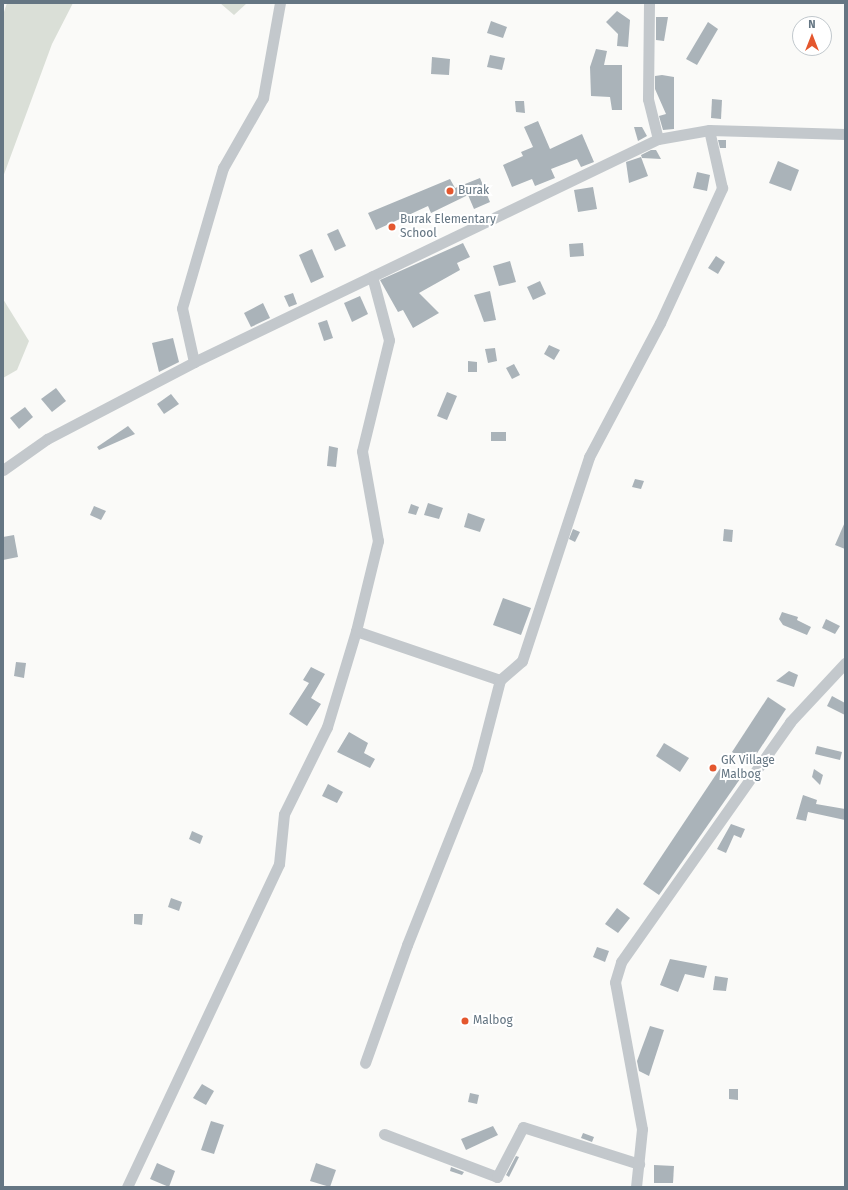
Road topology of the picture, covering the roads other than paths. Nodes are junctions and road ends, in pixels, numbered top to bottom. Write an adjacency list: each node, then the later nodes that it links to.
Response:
1 (280, 3): 7 (street)
2 (649, 3): 5 (street)
3 (709, 130): 4 (street); 5 (street); 11 (street)
4 (845, 134)
5 (658, 138): 6 (street)
6 (372, 276): 7 (street); 9 (street)
7 (194, 362): 8 (street)
8 (3, 470)
9 (356, 631): 11 (street); 15 (street)
10 (845, 663): 14 (street)
11 (500, 680): 12 (street)
12 (365, 1063)
13 (384, 1134): 14 (street)
14 (640, 1164): 16 (street)
15 (127, 1187)
16 (636, 1187)

